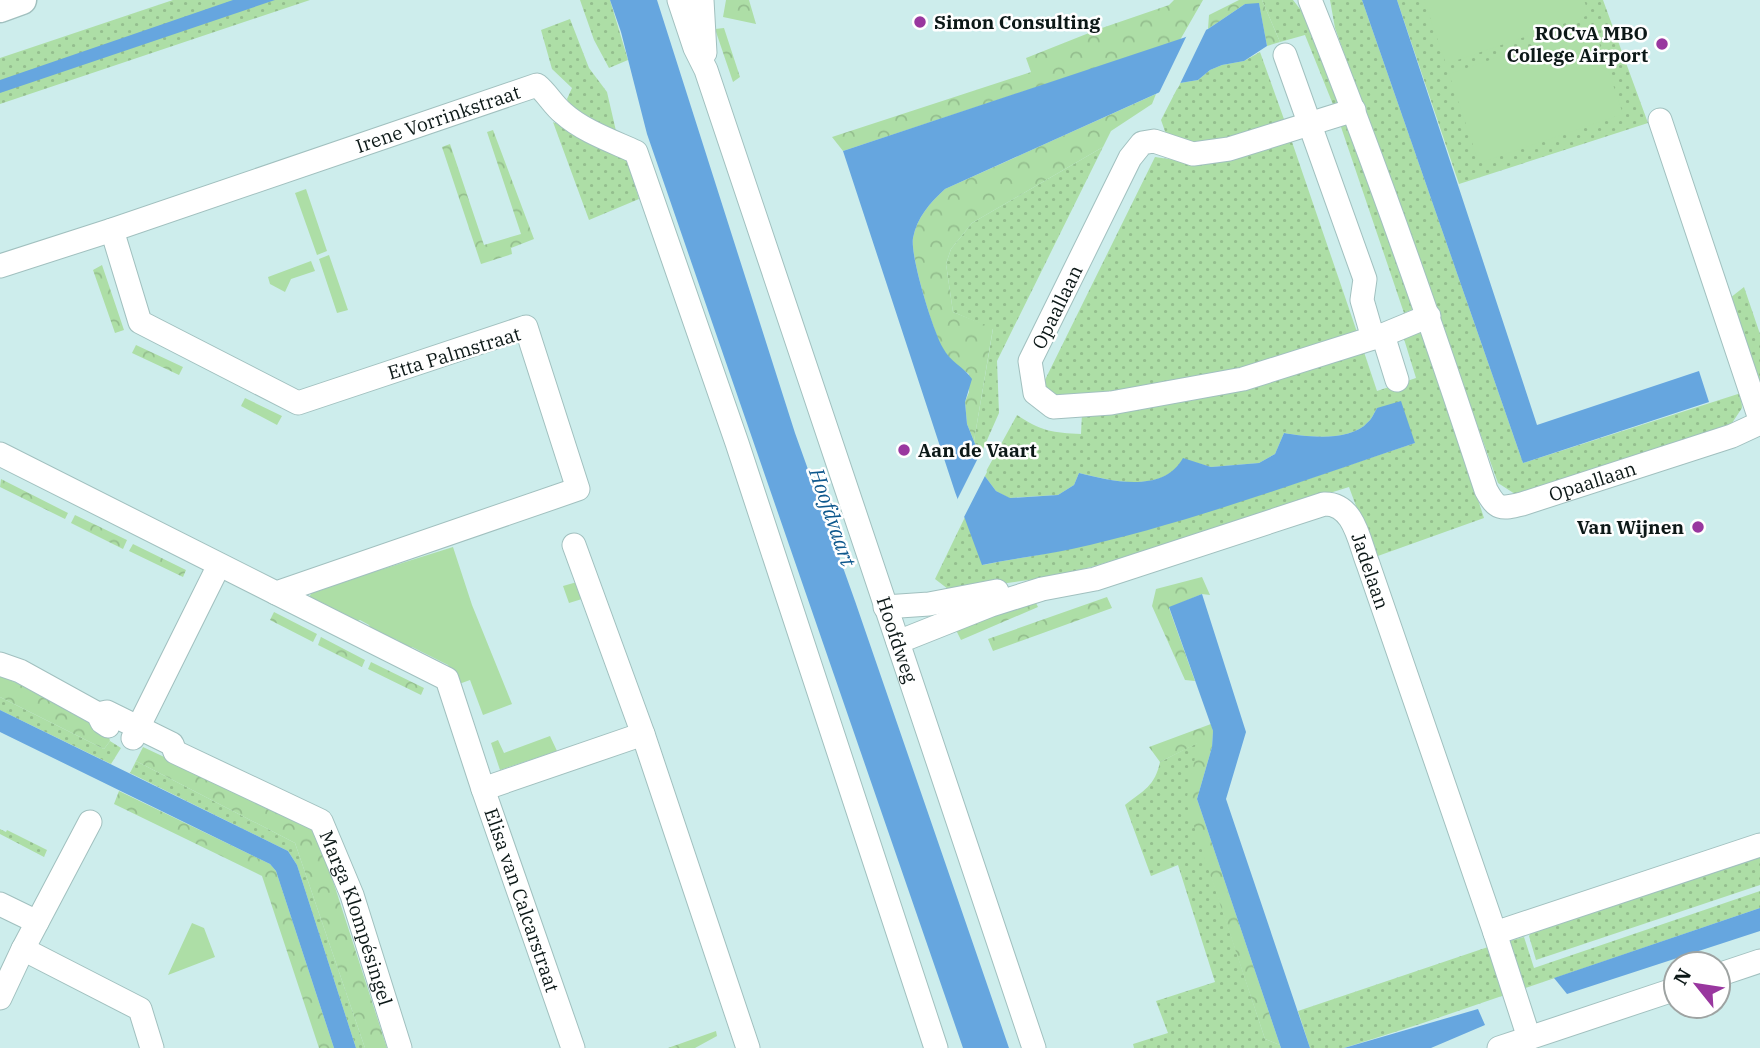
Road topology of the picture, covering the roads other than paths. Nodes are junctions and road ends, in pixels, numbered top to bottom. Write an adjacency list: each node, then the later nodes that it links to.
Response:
1 (22, 0): 5 (main road)
2 (679, 0): 7 (street, Hoofdweg)
3 (702, 0): 7 (street, Hoofdweg)
4 (1310, 0): 8 (street, Opaallaan)
5 (0, 8)
6 (1285, 55): 10 (street)
7 (706, 70): 22 (street, Hoofdweg)
8 (1354, 110): 10 (street, Opaallaan); 13 (street, Opaallaan)
9 (1660, 120): 16 (street, Opaallaan)
10 (1311, 123): 14 (street); 14 (street, Opaallaan)
11 (112, 230): 12 (street); 21 (street, Etta Palmstraat); 43 (street, Irene Vorrinkstraat)
12 (0, 266)
13 (1429, 316): 14 (street, Opaallaan); 16 (street, Opaallaan)
14 (1378, 337): 15 (street)
15 (1397, 380)
16 (1760, 421)
17 (0, 454): 19 (street)
18 (574, 545): 26 (street)
19 (219, 565): 21 (street); 25 (street)
20 (1042, 589): 22 (street, Jadelaan); 23 (street, Jadelaan); 32 (street, Jadelaan)
21 (276, 593): 27 (street)
22 (886, 607): 23 (street, Hoofdweg)
23 (898, 642): 44 (street, Hoofdweg)
24 (0, 664): 25 (street, Marga Klompésingel)
25 (136, 732): 41 (street, Marga Klompésingel)
26 (643, 734): 27 (street, Elisa van Calcarstraat); 42 (street)
27 (483, 789): 39 (street, Elisa van Calcarstraat)
28 (90, 822): 31 (street)
29 (1760, 845): 32 (street)
30 (0, 904): 31 (street)
31 (37, 922): 33 (street)
32 (1495, 933): 38 (street, Jadelaan)
33 (23, 949): 37 (street); 40 (street)
34 (1760, 961): 35 (street)
35 (1732, 970)
36 (1662, 994): 38 (street)
37 (0, 998)
38 (1529, 1038): 45 (street)
39 (571, 1047)
40 (152, 1048)
41 (400, 1048)
42 (748, 1048)
43 (936, 1048)
44 (1034, 1048)
45 (1499, 1048)

